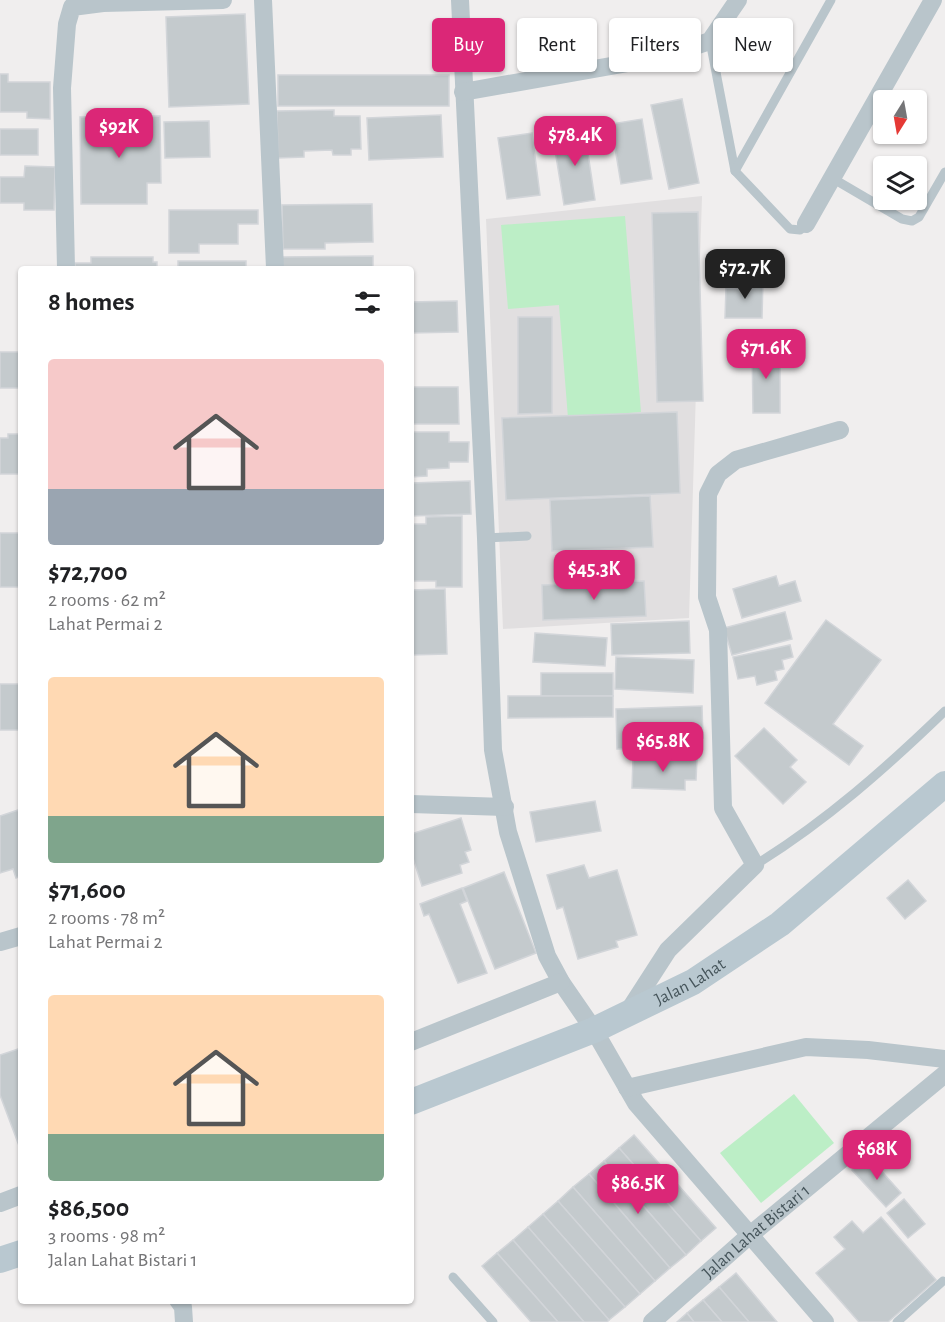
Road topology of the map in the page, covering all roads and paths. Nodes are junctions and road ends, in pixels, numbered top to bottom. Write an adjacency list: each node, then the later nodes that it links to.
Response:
1 (223, 0): 13 (street)
2 (263, 0): 14 (street)
3 (460, 0): 8 (street)
4 (738, 0): 7 (street)
5 (831, 0): 9 (lane)
6 (933, 0): 11 (street)
7 (710, 41): 8 (street); 9 (lane)
8 (463, 92): 17 (street)
9 (735, 171): 12 (lane)
10 (945, 172): 11 (lane)
11 (832, 178): 12 (street)
12 (806, 224)
13 (66, 266)
14 (275, 266)
15 (840, 430): 22 (street)
16 (527, 536): 17 (lane)
17 (486, 538): 21 (street)
18 (945, 711): 22 (lane)
19 (940, 785): 26 (main road, Jalan Lahat)
20 (414, 804): 21 (street)
21 (505, 807): 25 (street)
22 (755, 865): 26 (street)
23 (18, 937): 24 (street)
24 (0, 942)
25 (561, 982): 27 (street); 28 (street)
26 (627, 1014): 27 (main road, Jalan Lahat)
27 (594, 1030): 31 (street); 32 (main road, Jalan Lahat)
28 (414, 1041)
29 (945, 1059): 31 (street)
30 (945, 1074): 35 (street, Jalan Lahat Bistari 1)
31 (627, 1088): 35 (street)
32 (414, 1101)
33 (18, 1196): 34 (street)
34 (0, 1203)
35 (750, 1235): 43 (street, Jalan Lahat Bistari 1); 44 (street)
36 (18, 1253): 37 (main road)
37 (0, 1260)
38 (453, 1277): 42 (lane)
39 (943, 1281): 45 (lane)
40 (181, 1304): 41 (street)
41 (184, 1322)
42 (493, 1322)
43 (652, 1322)
44 (825, 1322)
45 (897, 1322)

